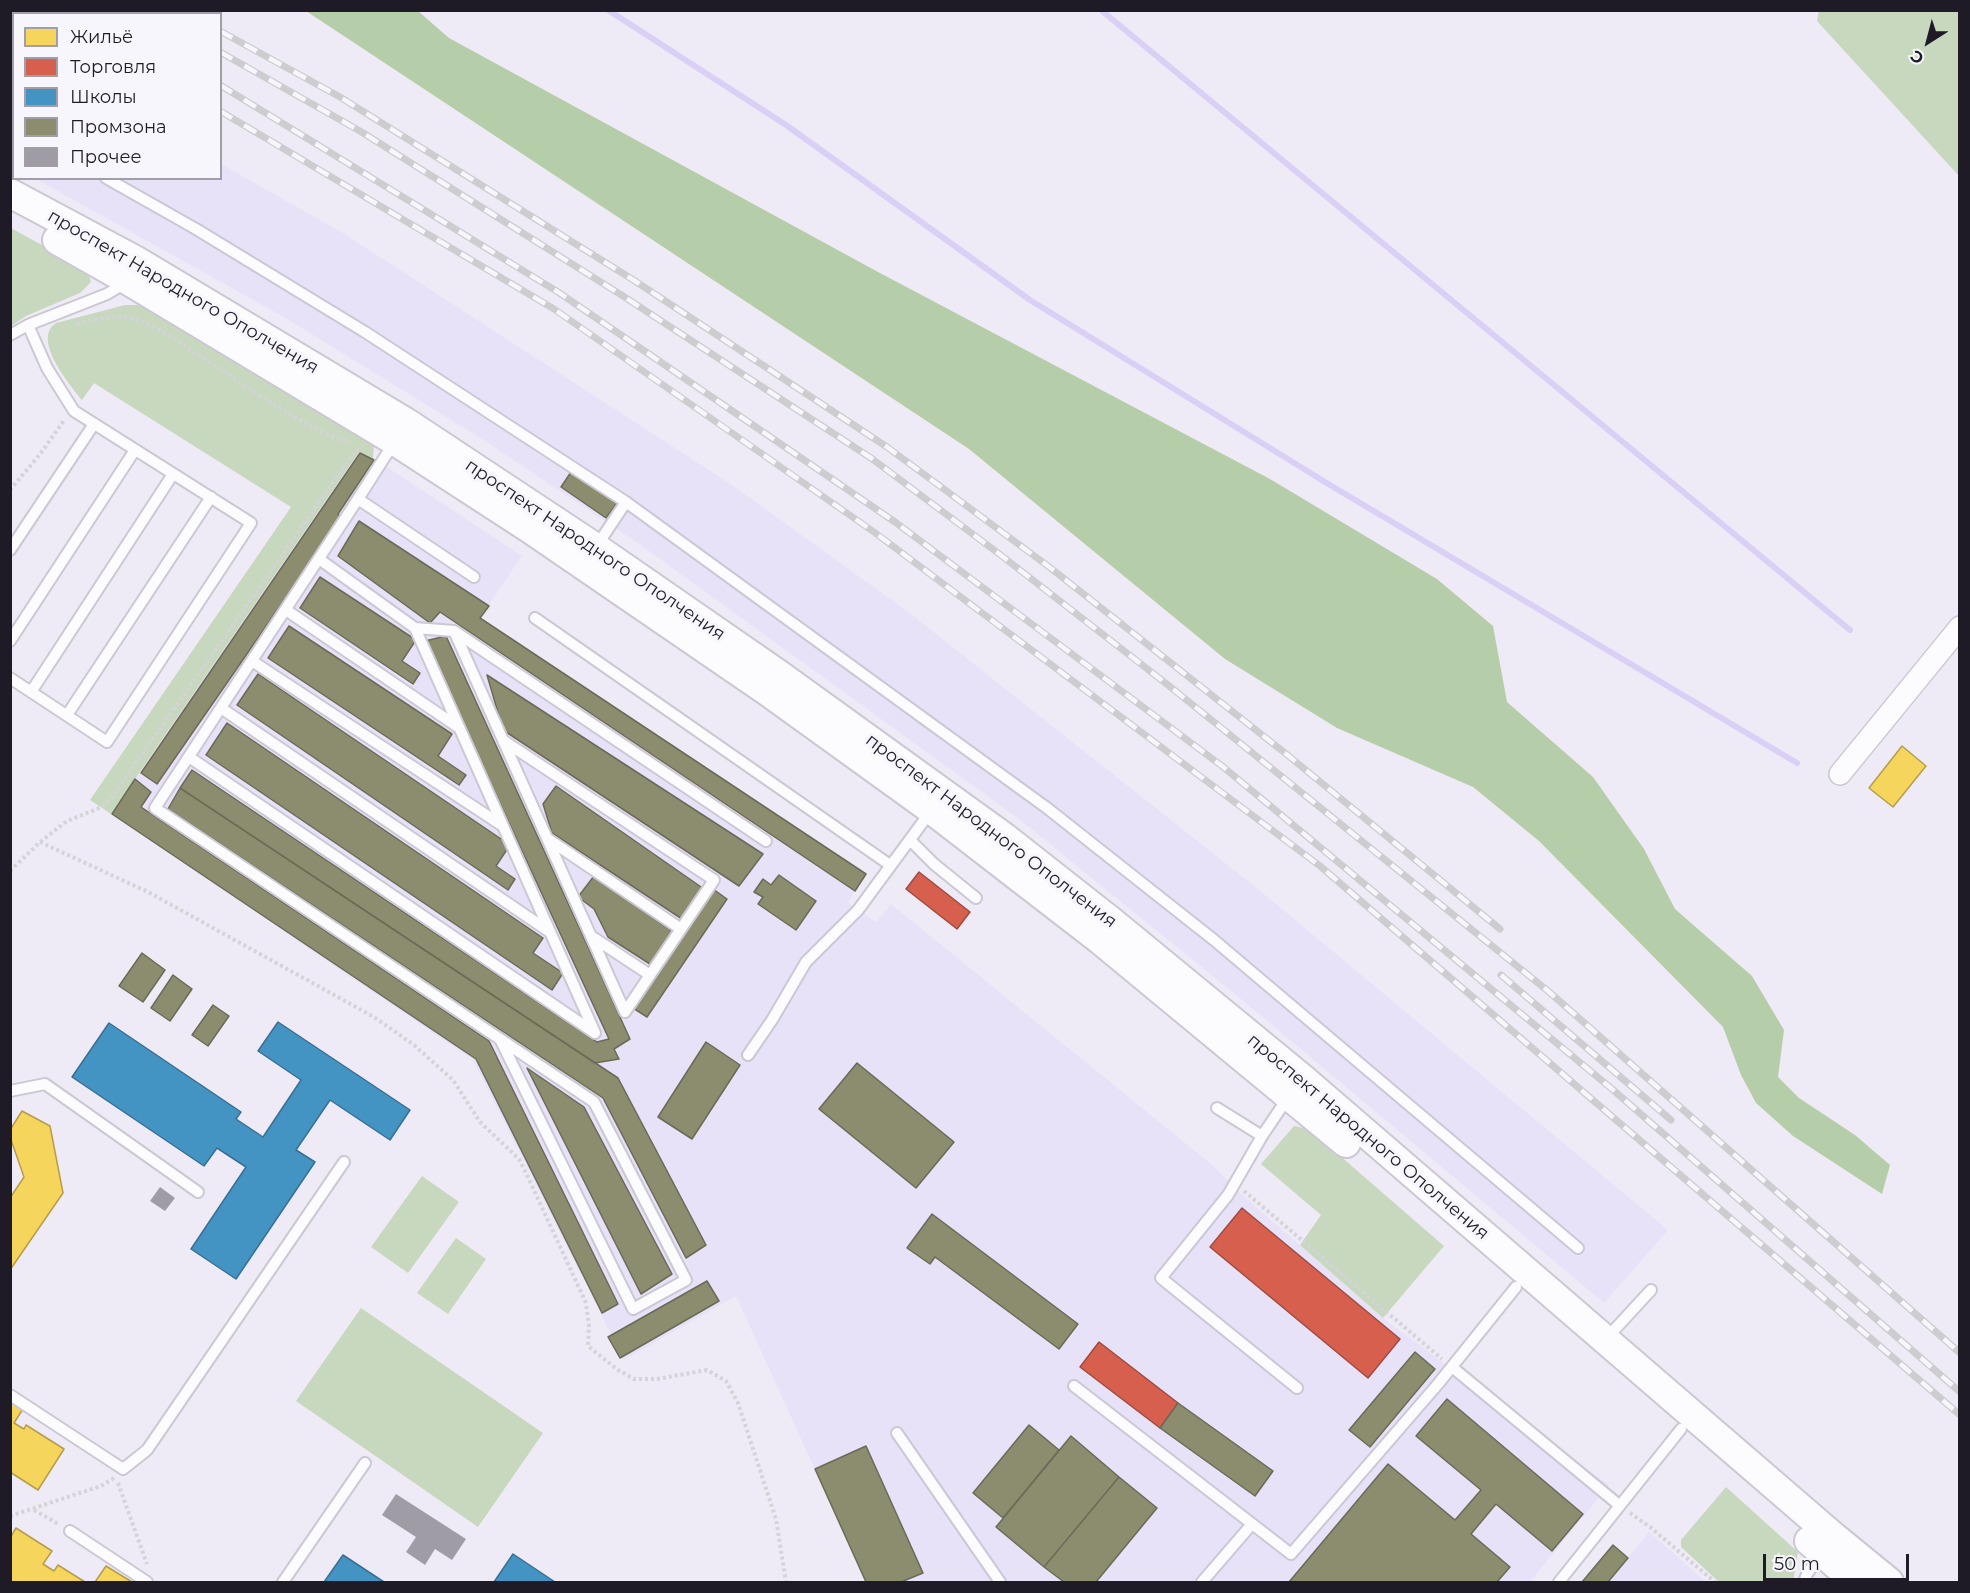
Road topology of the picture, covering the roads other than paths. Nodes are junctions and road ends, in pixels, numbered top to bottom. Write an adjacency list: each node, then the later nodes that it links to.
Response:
1 (110, 180): 13 (lane)
2 (10, 193): 14 (main road, проспект Народного Ополчения)
3 (10, 214): 4 (main road, проспект Народного Ополчения)
4 (124, 278): 5 (lane); 8 (main road, проспект Народного Ополчения)
5 (28, 325): 6 (lane); 7 (lane)
6 (10, 335)
7 (94, 424): 9 (lane); 15 (lane)
8 (395, 441): 12 (lane); 33 (main road, проспект Народного Ополчения)
9 (135, 450): 10 (lane); 23 (lane)
10 (173, 474): 11 (lane); 26 (lane)
11 (211, 497): 28 (lane); 28 (lane)
12 (358, 499): 16 (lane); 17 (lane)
13 (626, 502): 14 (lane); 52 (lane)
14 (596, 548): 46 (main road, проспект Народного Ополчения)
15 (10, 550)
16 (319, 559): 18 (lane); 21 (lane)
17 (474, 577)
18 (286, 610): 24 (lane); 29 (lane)
19 (535, 618): 38 (lane)
20 (1959, 627): 32 (street)
21 (415, 628): 22 (lane); 29 (lane)
22 (454, 631): 30 (lane); 37 (lane)
23 (10, 641)
24 (252, 661): 27 (lane); 34 (lane)
25 (10, 678): 26 (lane)
26 (31, 692): 28 (lane)
27 (221, 708): 31 (lane); 41 (lane)
28 (67, 715)
29 (459, 727): 34 (lane)
30 (503, 741): 35 (lane); 40 (lane)
31 (189, 757): 41 (lane); 44 (lane)
32 (1840, 774)
33 (932, 810): 36 (lane); 46 (main road, проспект Народного Ополчения)
34 (503, 826): 41 (lane)
35 (548, 839): 40 (lane); 42 (lane)
36 (910, 840): 38 (lane); 39 (lane)
37 (766, 841)
38 (890, 865): 45 (lane)
39 (976, 898)
40 (681, 929): 43 (lane)
41 (550, 932)
42 (591, 936): 43 (lane); 43 (lane)
43 (650, 975)
44 (500, 1039): 44 (lane)
45 (748, 1055)
46 (1296, 1087): 49 (lane); 53 (main road, проспект Народного Ополчения); 55 (main road, проспект Народного Ополчения)
47 (10, 1091): 51 (lane)
48 (1217, 1108): 49 (lane)
49 (1262, 1136): 58 (lane)
50 (344, 1162): 59 (lane)
51 (198, 1192)
52 (1578, 1248)
53 (1516, 1287): 56 (lane); 60 (main road, проспект Народного Ополчения)
54 (1651, 1290): 55 (lane)
55 (1605, 1340): 74 (main road, проспект Народного Ополчения)
56 (1452, 1367): 63 (lane); 64 (lane)
57 (1074, 1386): 64 (lane)
58 (1297, 1388)
59 (10, 1395)
60 (1681, 1429): 63 (lane); 66 (main road, проспект Народного Ополчения)
61 (897, 1433): 69 (lane)
62 (365, 1463): 68 (lane)
63 (1619, 1505): 71 (lane)
64 (1252, 1524): 70 (lane)
65 (70, 1531): 67 (lane)
66 (1822, 1552): 72 (lane); 73 (main road, проспект Народного Ополчения)
67 (147, 1582)
68 (283, 1582)
69 (1000, 1582)
70 (1202, 1582)
71 (1559, 1582)
72 (1804, 1582)
73 (1856, 1582)
74 (1889, 1582)

